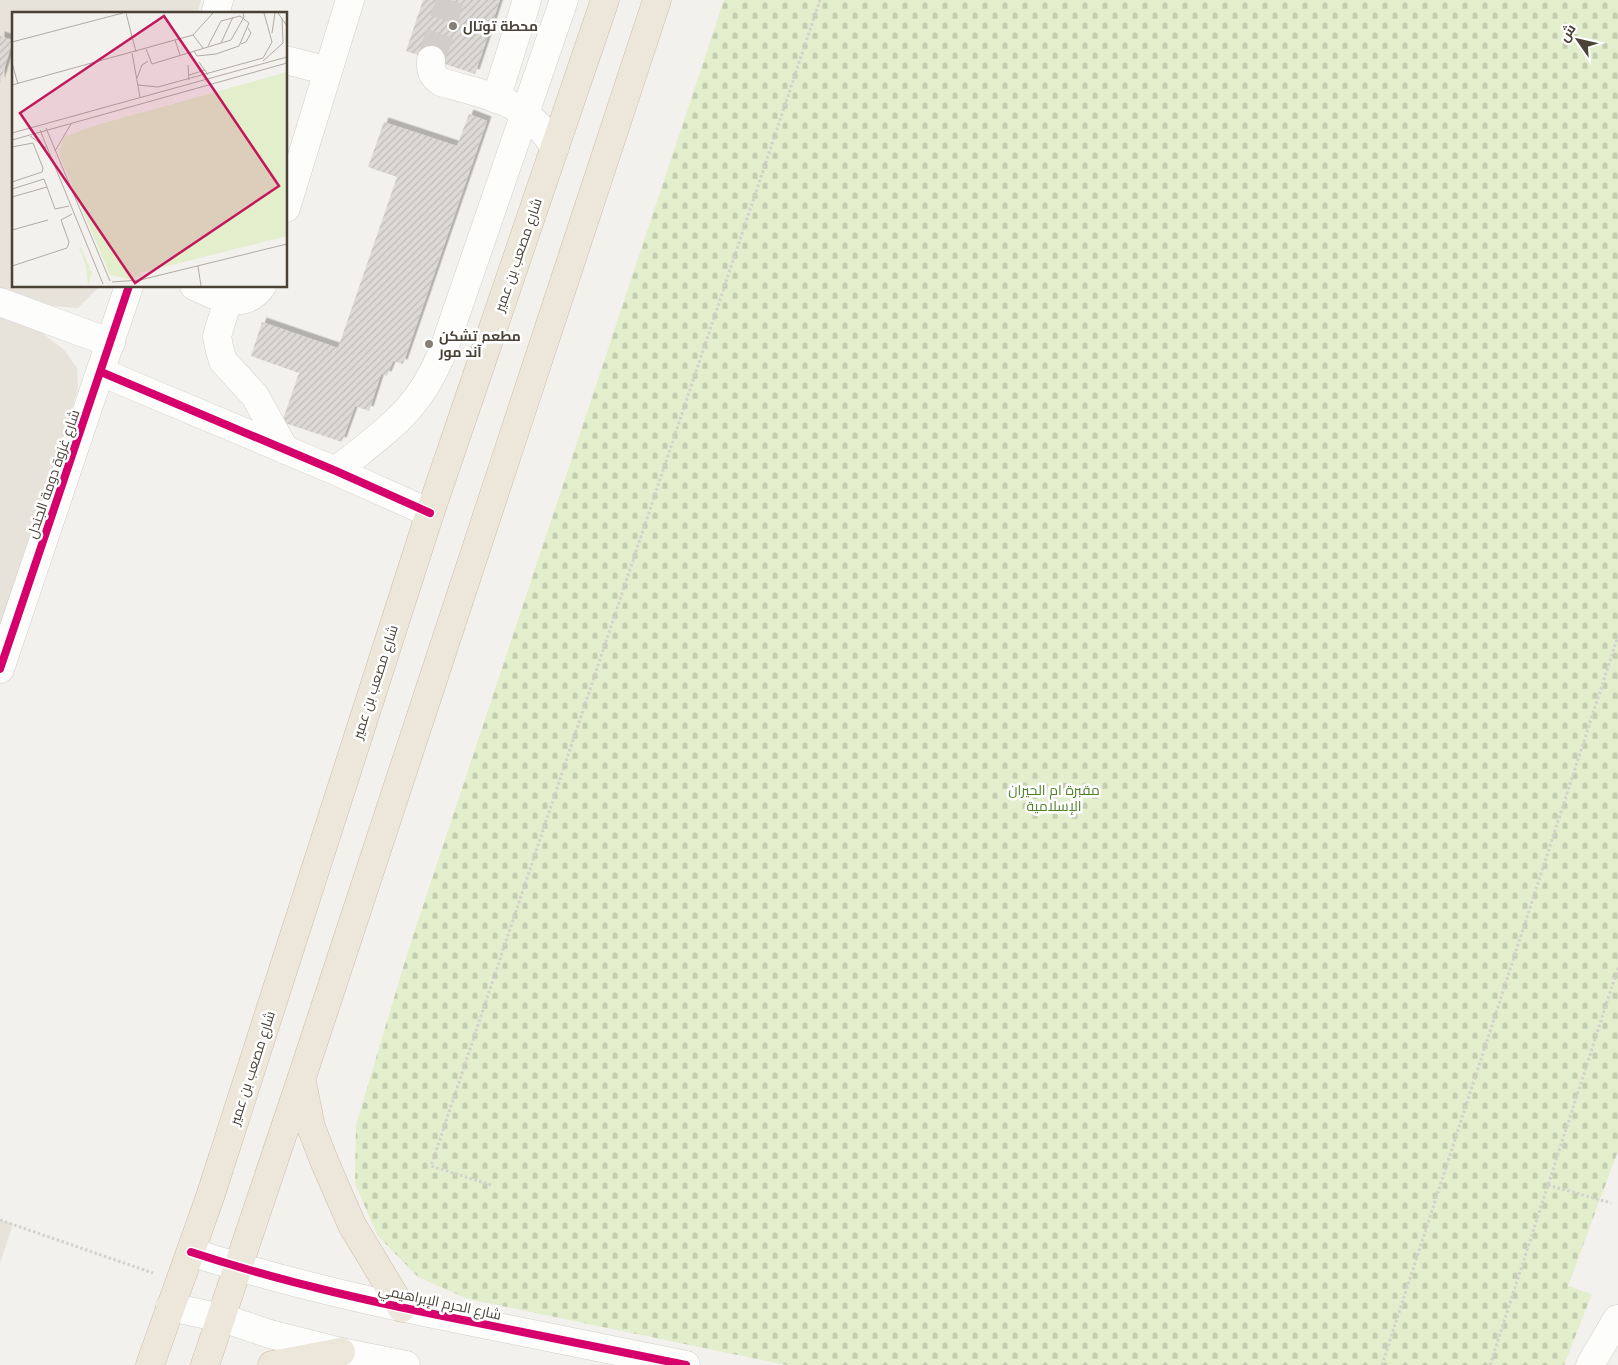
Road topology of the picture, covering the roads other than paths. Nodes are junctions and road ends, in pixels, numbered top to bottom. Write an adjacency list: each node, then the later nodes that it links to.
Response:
1 (350, 0): 8 (street)
2 (527, 0): 9 (street)
3 (564, 0): 10 (street)
4 (605, 0): 11 (highway, شارع مصعب بن عمير)
5 (657, 0): 24 (highway)
6 (431, 60): 9 (street)
7 (288, 61): 8 (street)
8 (328, 71): 12 (street)
9 (496, 99): 10 (street)
10 (524, 112): 11 (street); 21 (street)
11 (554, 147): 22 (highway, شارع مصعب بن عمير)
12 (288, 201)
13 (128, 288): 18 (street, شارع غزوة دومة الجندل)
14 (199, 288): 16 (street)
15 (260, 288): 16 (street)
16 (228, 300): 20 (street)
17 (0, 302): 18 (street)
18 (111, 343): 19 (street, شارع غزوة دومة الجندل)
19 (101, 372): 20 (street); 23 (street, شارع غزوة دومة الجندل)
20 (286, 450): 21 (street)
21 (336, 472): 22 (street)
22 (430, 513): 25 (highway, شارع مصعب بن عمير)
23 (0, 669)
24 (301, 1080): 26 (highway); 28 (highway)
25 (191, 1252): 26 (street, شارع الحرم الإبراهيمي); 27 (highway, شارع مصعب بن عمير)
26 (239, 1268): 28 (street, شارع الحرم الإبراهيمي); 30 (highway)
27 (170, 1307): 30 (street); 33 (highway, شارع مصعب بن عمير)
28 (402, 1308): 36 (street, شارع الحرم الإبراهيمي)
29 (1617, 1317): 37 (street); 38 (street)
30 (222, 1318): 31 (street); 34 (highway)
31 (341, 1352): 32 (street); 35 (highway)
32 (396, 1364)
33 (150, 1365)
34 (205, 1365)
35 (272, 1365)
36 (686, 1365)
37 (1590, 1365)
38 (1609, 1365)

